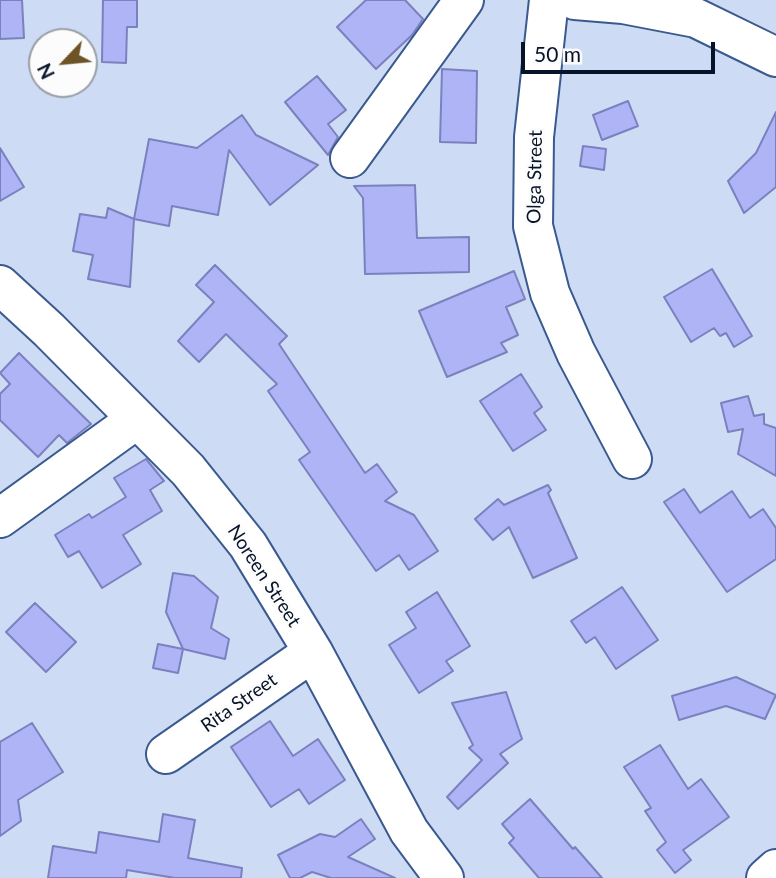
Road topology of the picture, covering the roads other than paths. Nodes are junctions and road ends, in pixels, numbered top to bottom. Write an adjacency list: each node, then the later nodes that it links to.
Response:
1 (464, 0): 5 (street)
2 (549, 0): 8 (street, Olga Street)
3 (575, 0): 4 (street)
4 (776, 57)
5 (350, 158)
6 (0, 285): 7 (street, Noreen Street)
7 (137, 419): 9 (street); 10 (street, Noreen Street)
8 (632, 459)
9 (0, 518)
10 (313, 652): 11 (street, Rita Street); 13 (street, Noreen Street)
11 (166, 754)
12 (776, 869): 14 (street)
13 (444, 878)
14 (766, 878)

